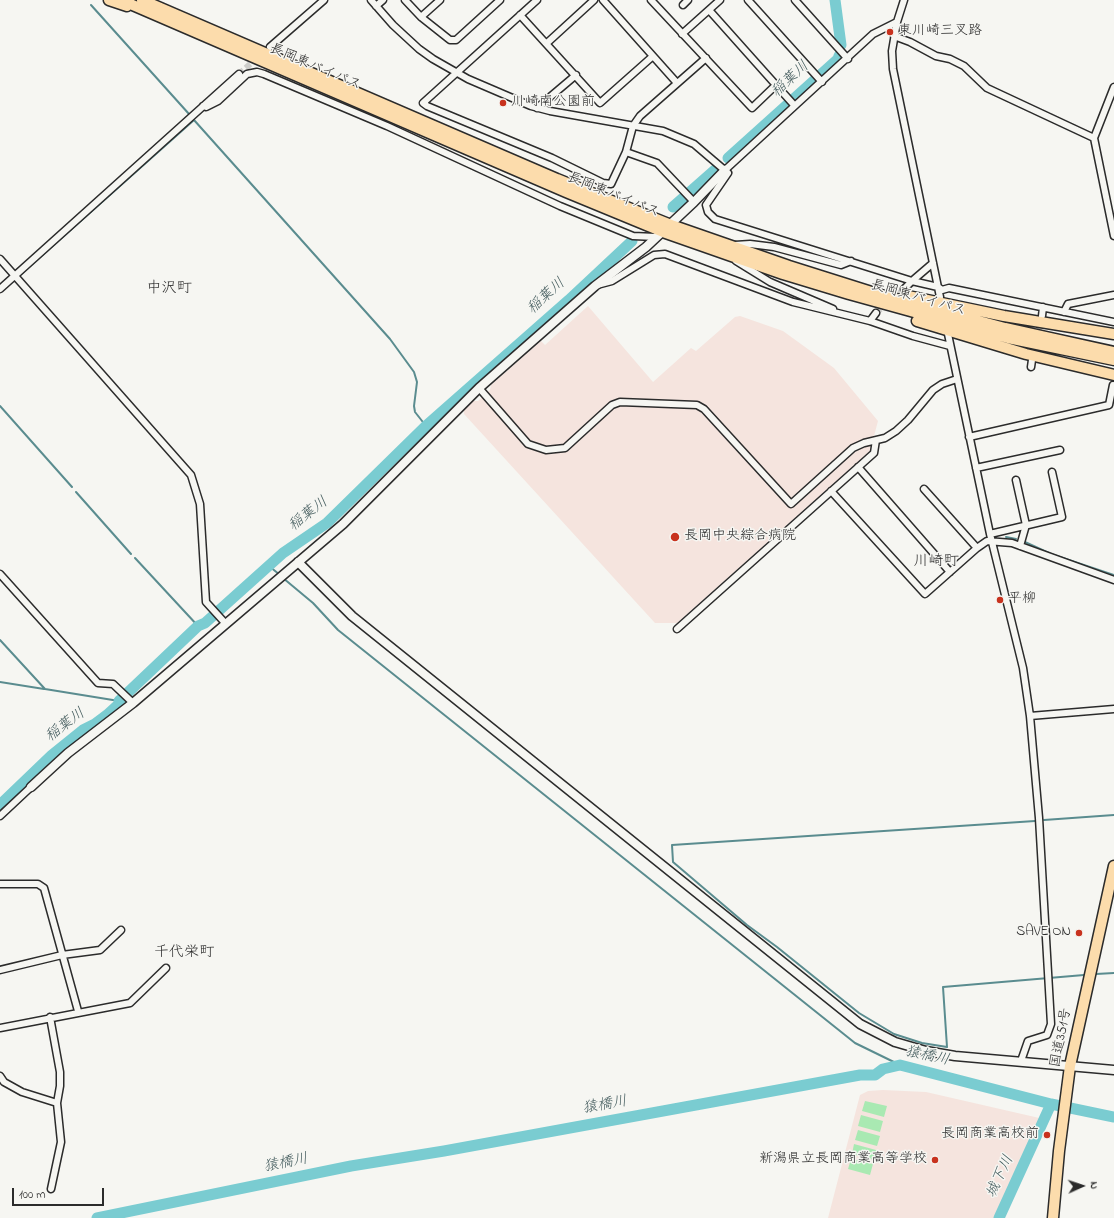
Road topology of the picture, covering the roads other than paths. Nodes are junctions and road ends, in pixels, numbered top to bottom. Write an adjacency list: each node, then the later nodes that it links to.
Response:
1 (110, 0): 24 (highway)
2 (121, 0): 24 (highway, 長岡東バイパス)
3 (142, 0): 32 (highway, 長岡東バイパス)
4 (156, 0): 32 (highway)
5 (324, 0): 28 (street)
6 (371, 0): 19 (street)
7 (383, 0): 19 (street)
8 (406, 0): 22 (street)
9 (440, 0): 22 (street)
10 (500, 0): 22 (street)
11 (537, 0): 21 (street)
12 (594, 0): 27 (street)
13 (603, 0): 29 (street)
14 (651, 0): 25 (street)
15 (720, 0): 20 (street)
16 (748, 0): 36 (street)
17 (795, 0): 31 (street)
18 (904, 0): 23 (street)
19 (376, 6): 33 (street)
20 (709, 10): 25 (street); 38 (street)
21 (520, 15): 27 (street); 33 (street)
22 (421, 17)
23 (897, 22): 26 (street); 31 (street)
24 (183, 27): 48 (highway, 長岡東バイパス)
25 (682, 34): 30 (street)
26 (894, 36): 44 (street); 53 (street)
27 (546, 43): 35 (street)
28 (270, 47)
29 (653, 56): 35 (street); 37 (street)
30 (706, 58): 37 (street); 38 (street)
31 (848, 59): 36 (street)
32 (294, 66): 48 (highway, 長岡東バイパス)
33 (455, 72): 42 (street); 45 (street)
34 (239, 74): 41 (street)
35 (576, 75): 42 (street)
36 (822, 82): 40 (street)
37 (677, 83): 43 (street)
38 (776, 85): 40 (street)
39 (1114, 87): 44 (street)
40 (794, 105): 46 (street)
41 (202, 106): 48 (street); 55 (street)
42 (537, 108): 43 (street)
43 (633, 126): 45 (street); 46 (street)
44 (1094, 138): 49 (street)
45 (626, 152): 47 (street)
46 (725, 170): 47 (street); 52 (street)
47 (692, 200): 48 (street)
48 (663, 231): 50 (highway, 長岡東バイパス); 58 (street)
49 (1114, 236)
50 (727, 249): 52 (street); 54 (highway, 長岡東バイパス); 56 (highway, 長岡東バイパス); 67 (street)
51 (0, 259): 55 (street)
52 (851, 261): 57 (street)
53 (933, 263): 57 (street); 59 (street)
54 (783, 274): 76 (highway, 長岡東バイパス); 79 (highway)
55 (16, 277): 60 (street); 99 (street)
56 (822, 277): 72 (highway); 74 (highway, 長岡東バイパス)
57 (912, 280): 59 (street); 61 (street)
58 (595, 286): 67 (street); 80 (street)
59 (938, 287): 63 (street); 64 (street)
60 (0, 289)
61 (904, 289)
62 (1114, 295): 65 (street)
63 (940, 297)
64 (1043, 307): 65 (street); 68 (street)
65 (1064, 312): 70 (street)
66 (876, 313): 69 (street)
67 (849, 316): 69 (street)
68 (1042, 316)
69 (870, 321): 73 (street)
70 (1114, 322)
71 (948, 334): 73 (street)
72 (1114, 334)
73 (950, 346): 78 (street)
74 (1114, 352)
75 (1032, 360): 77 (street)
76 (1114, 360)
77 (1031, 367)
78 (957, 379): 81 (street); 82 (street)
79 (1113, 380): 81 (street)
80 (479, 388): 82 (street); 95 (street)
81 (969, 437): 85 (street)
82 (876, 440): 84 (street)
83 (1060, 450): 85 (street)
84 (858, 467): 89 (street); 96 (street)
85 (976, 468): 91 (street)
86 (1052, 472): 90 (street)
87 (1016, 480): 90 (street)
88 (924, 489): 94 (street)
89 (830, 491): 96 (street); 100 (street)
90 (1026, 525): 91 (street); 93 (street)
91 (990, 534): 92 (street)
92 (992, 542): 93 (street); 94 (street); 103 (street)
93 (1020, 546): 98 (street)
94 (977, 548): 96 (street)
95 (298, 562): 99 (street); 115 (street)
96 (950, 572)
97 (0, 574): 101 (street)
98 (1114, 580)
99 (224, 622): 101 (street)
100 (677, 628)
101 (132, 702): 104 (street)
102 (1114, 709): 103 (street)
103 (1030, 716): 115 (street)
104 (31, 787): 105 (street)
105 (0, 816)
106 (1114, 866): 116 (highway, 国道351号)
107 (0, 884): 109 (street)
108 (120, 930): 109 (street)
109 (62, 955): 111 (street); 112 (street)
110 (166, 968): 112 (street)
111 (0, 970)
112 (78, 1012): 113 (street)
113 (50, 1017): 114 (street); 119 (street)
114 (0, 1028)
115 (1021, 1061): 116 (street)
116 (1070, 1066): 117 (street); 121 (highway, 国道351号)
117 (1114, 1070)
118 (0, 1076): 119 (street)
119 (57, 1102): 120 (street)
120 (51, 1189)
121 (1053, 1218)

